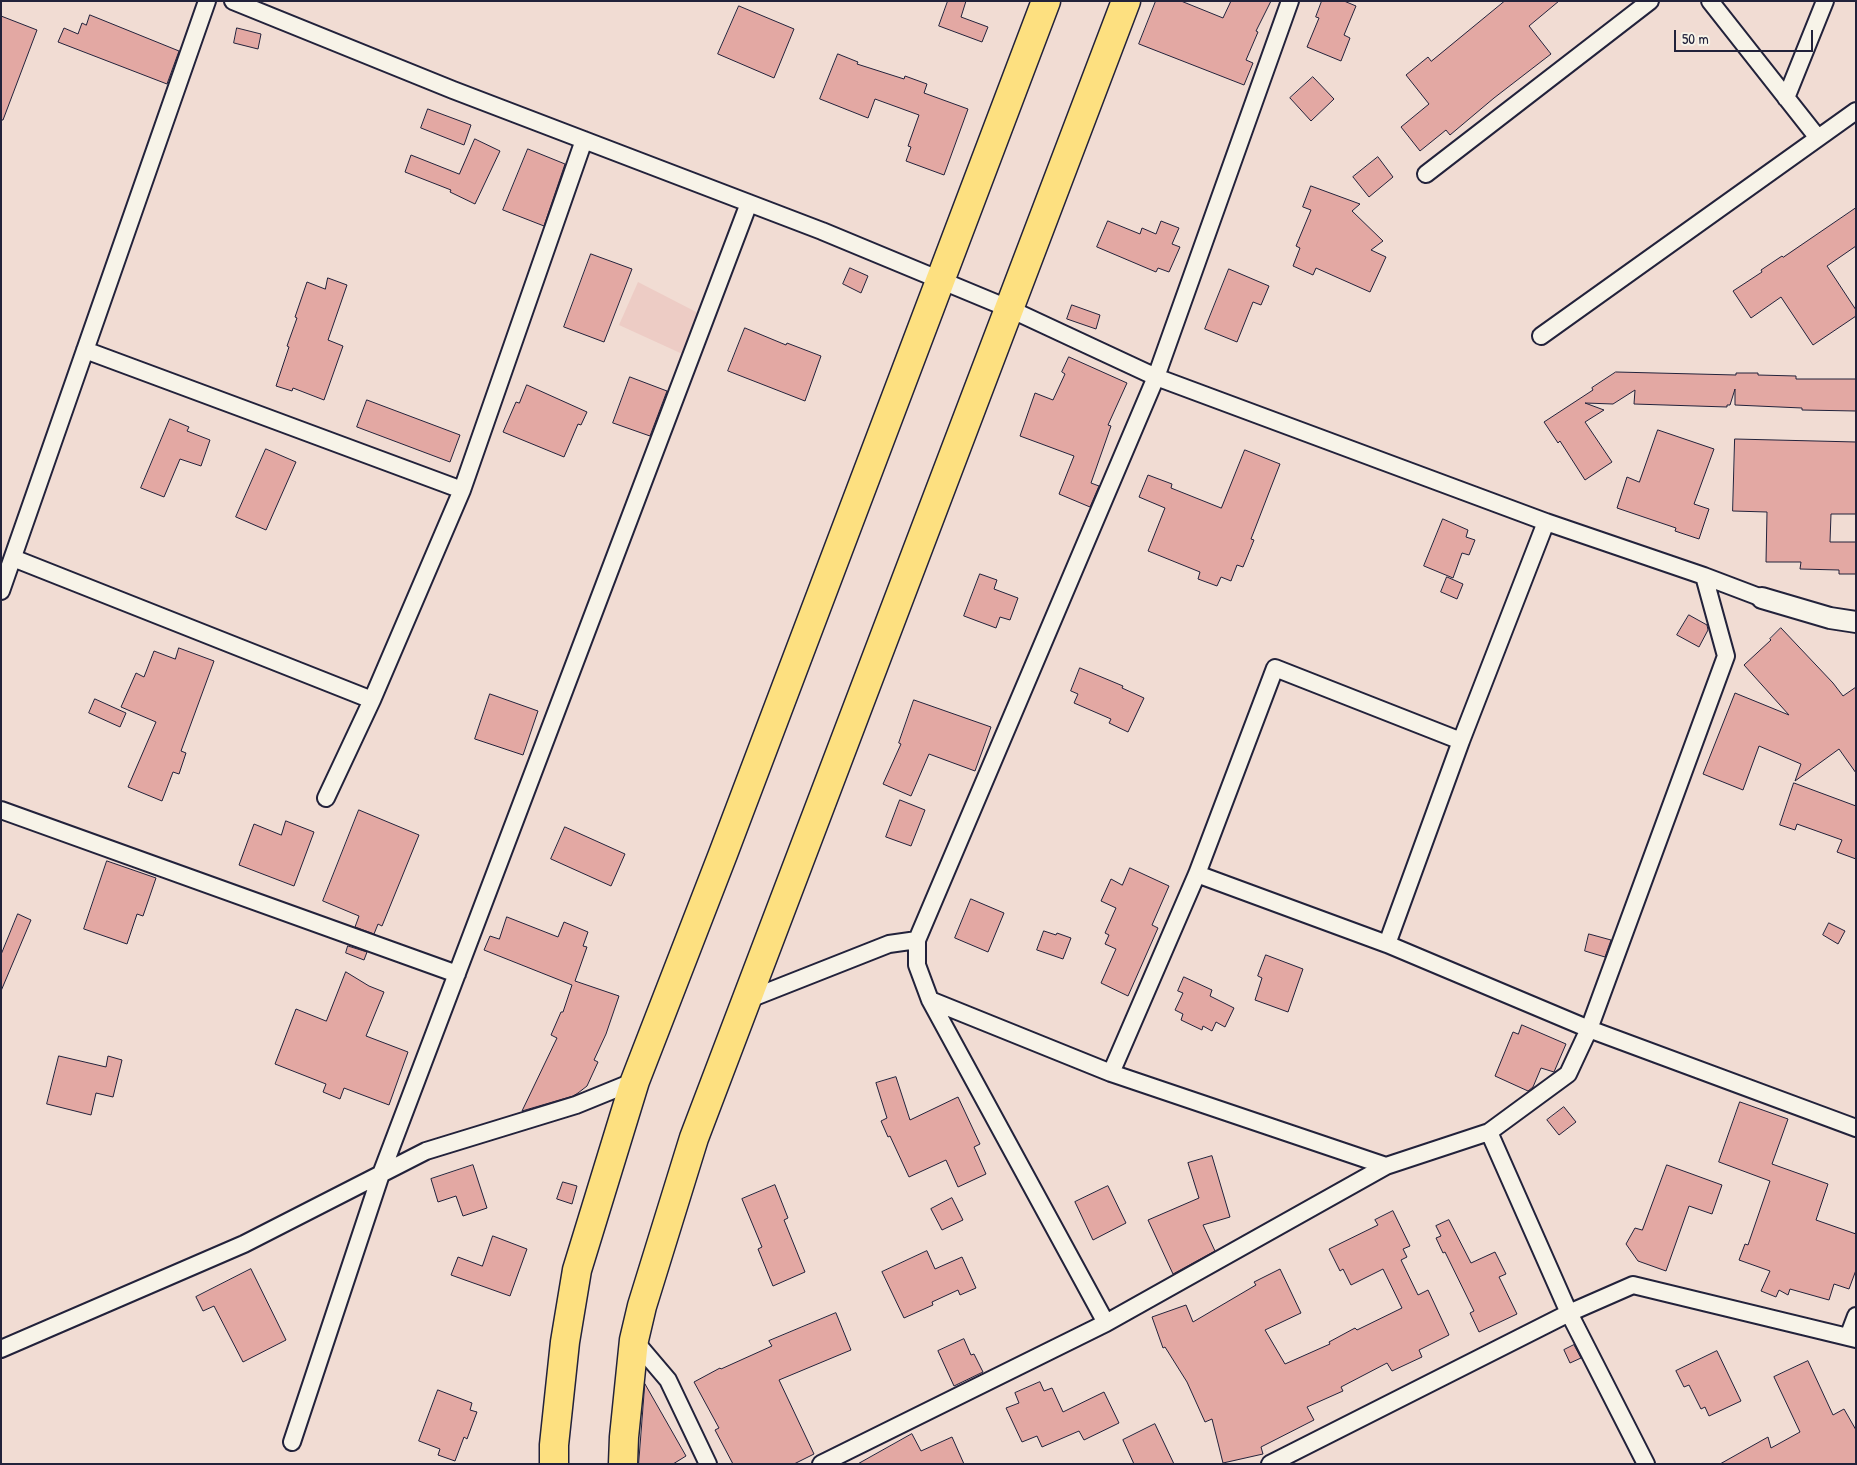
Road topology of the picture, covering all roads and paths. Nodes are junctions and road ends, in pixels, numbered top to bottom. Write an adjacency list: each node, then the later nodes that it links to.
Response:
1 (207, 1): 18 (street)
2 (233, 1): 12 (street)
3 (1046, 1): 15 (highway)
4 (1126, 1): 16 (highway)
5 (1290, 1): 19 (street)
6 (1650, 1): 13 (street)
7 (1710, 1): 9 (street)
8 (1825, 1): 9 (street)
9 (1786, 98): 11 (street)
10 (1856, 110): 11 (street)
11 (1818, 138): 17 (street)
12 (584, 140): 14 (street); 20 (street)
13 (1426, 174)
14 (749, 203): 15 (street); 34 (street)
15 (940, 280): 16 (street); 39 (highway)
16 (1010, 310): 19 (street); 35 (highway)
17 (1541, 336)
18 (85, 350): 20 (street); 22 (street)
19 (1156, 377): 21 (street); 32 (street)
20 (462, 490): 27 (street)
21 (1546, 522): 23 (street); 28 (street)
22 (13, 558): 24 (street); 27 (street)
23 (1704, 576): 25 (street); 37 (street)
24 (1, 591)
25 (1762, 598): 26 (street)
26 (1856, 622)
27 (372, 700): 29 (street)
28 (1461, 741): 31 (street); 33 (street)
29 (326, 798)
30 (1, 810): 34 (street)
31 (1197, 874): 33 (street); 38 (street)
32 (917, 940): 35 (street); 36 (street)
33 (1387, 944): 37 (street)
34 (457, 974): 43 (street)
35 (746, 1000): 48 (highway)
36 (930, 1000): 38 (street); 46 (street)
37 (1589, 1030): 40 (street); 41 (street)
38 (1111, 1073): 42 (street)
39 (635, 1081): 43 (street); 51 (highway)
40 (1856, 1128)
41 (1490, 1132): 42 (street); 44 (street)
42 (1386, 1166): 46 (street)
43 (381, 1174): 49 (street); 50 (street)
44 (1569, 1313): 47 (street); 55 (street); 56 (street)
45 (1856, 1316): 47 (street)
46 (1106, 1322): 54 (street)
47 (1852, 1338)
48 (634, 1340): 52 (highway); 53 (street)
49 (1, 1349)
50 (292, 1442)
51 (554, 1464)
52 (624, 1464)
53 (708, 1464)
54 (821, 1464)
55 (1270, 1464)
56 (1646, 1464)

